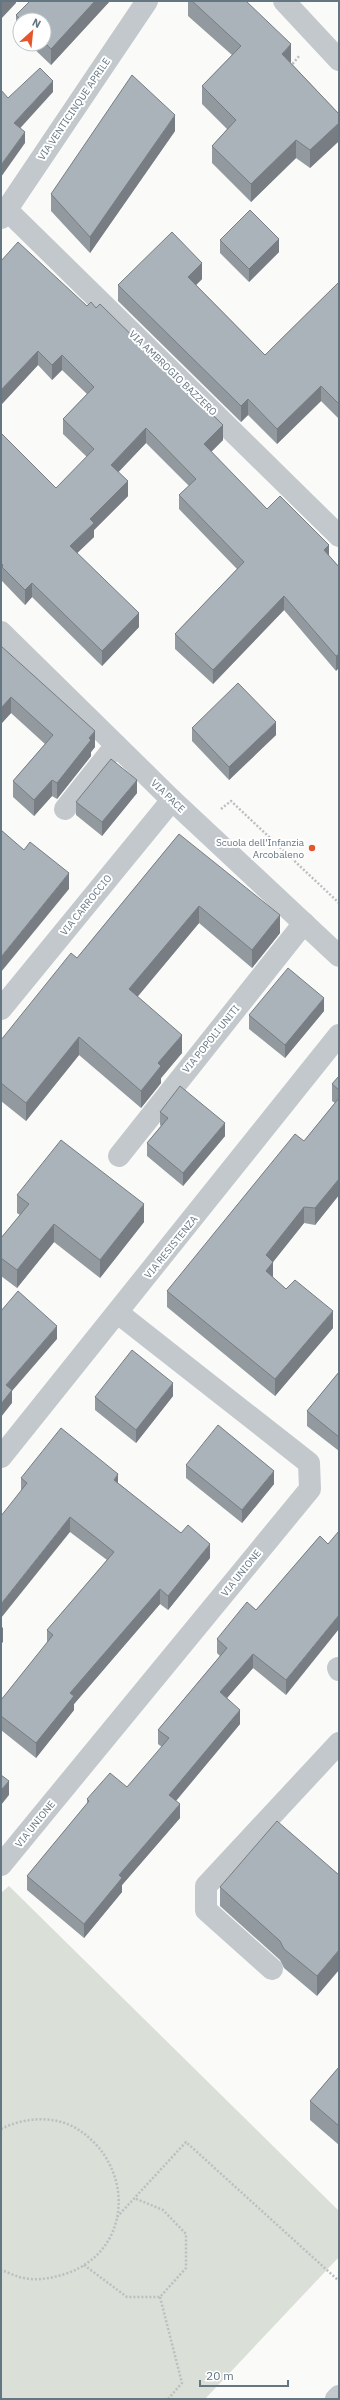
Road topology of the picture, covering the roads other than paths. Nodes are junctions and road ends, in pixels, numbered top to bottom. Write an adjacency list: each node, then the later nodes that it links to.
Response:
1 (147, 1): 4 (street, VIA VENTICINQUE APRILE)
2 (284, 1): 3 (street)
3 (339, 60)
4 (4, 214): 5 (street, VIA AMBROGIO BAZZERO)
5 (339, 536)
6 (1, 632): 7 (street, VIA PACE)
7 (116, 745): 8 (street, VIA PACE); 9 (street)
8 (172, 800): 10 (street, VIA PACE); 12 (street, VIA CARROCCIO)
9 (65, 810)
10 (304, 922): 11 (street, VIA PACE); 14 (street, VIA POPOLI UNITI)
11 (339, 956)
12 (1, 1009)
13 (339, 1035): 15 (street, VIA RESISTENZA)
14 (119, 1156)
15 (118, 1313): 16 (street, VIA RESISTENZA); 18 (street, VIA UNIONE)
16 (1, 1457)
17 (339, 1742): 19 (street)
18 (1, 1865)
19 (272, 1969)
20 (339, 2396): 21 (street)
21 (336, 2399)

